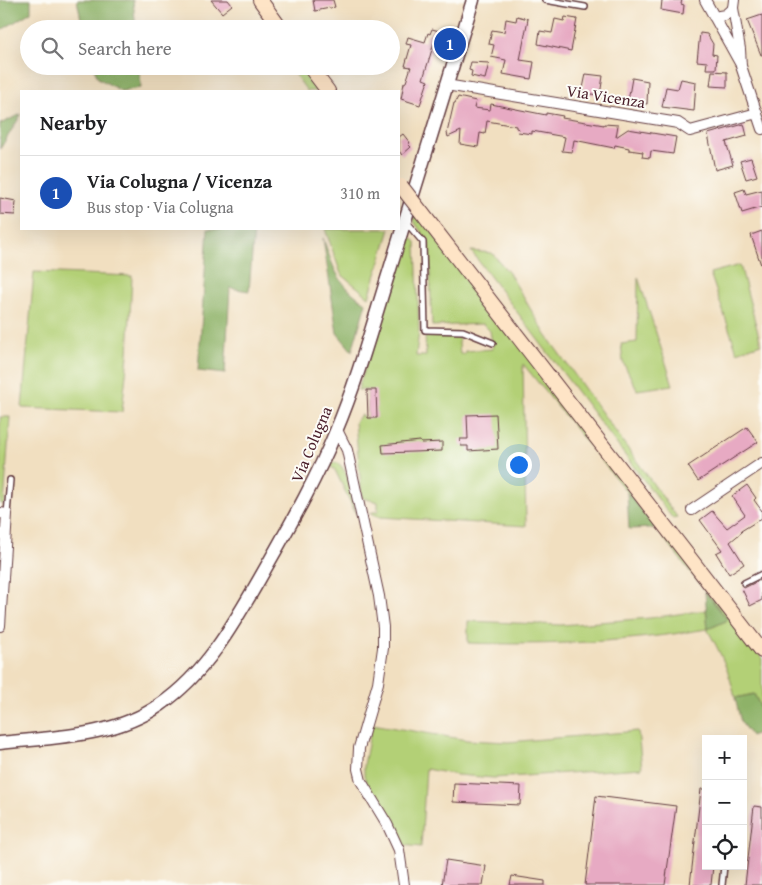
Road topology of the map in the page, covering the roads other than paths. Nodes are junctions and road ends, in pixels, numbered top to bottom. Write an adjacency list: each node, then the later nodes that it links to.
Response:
1 (260, 0): 8 (main road)
2 (473, 0): 11 (street, Via Colugna)
3 (545, 0): 6 (lane)
4 (705, 0): 7 (street)
5 (734, 4): 7 (street); 9 (street)
6 (585, 7)
7 (714, 17): 9 (street)
8 (274, 20)
9 (741, 66): 13 (street)
10 (316, 75): 12 (main road)
11 (446, 85): 13 (street, Via Vicenza); 16 (street, Via Colugna)
12 (327, 90)
13 (757, 113): 14 (street)
14 (762, 129)
15 (400, 184): 27 (main road, bridge)
16 (405, 221): 17 (lane); 18 (street, Via Colugna)
17 (493, 343)
18 (336, 430): 28 (street, Via Colugna); 30 (street)
19 (762, 464): 21 (street)
20 (10, 480): 22 (lane)
21 (692, 510)
22 (4, 513): 25 (street)
23 (762, 574): 24 (lane)
24 (744, 583)
25 (1, 606): 26 (street)
26 (0, 626)
27 (762, 651)
28 (0, 743)
29 (724, 870): 31 (lane)
30 (404, 885)
31 (722, 885)

